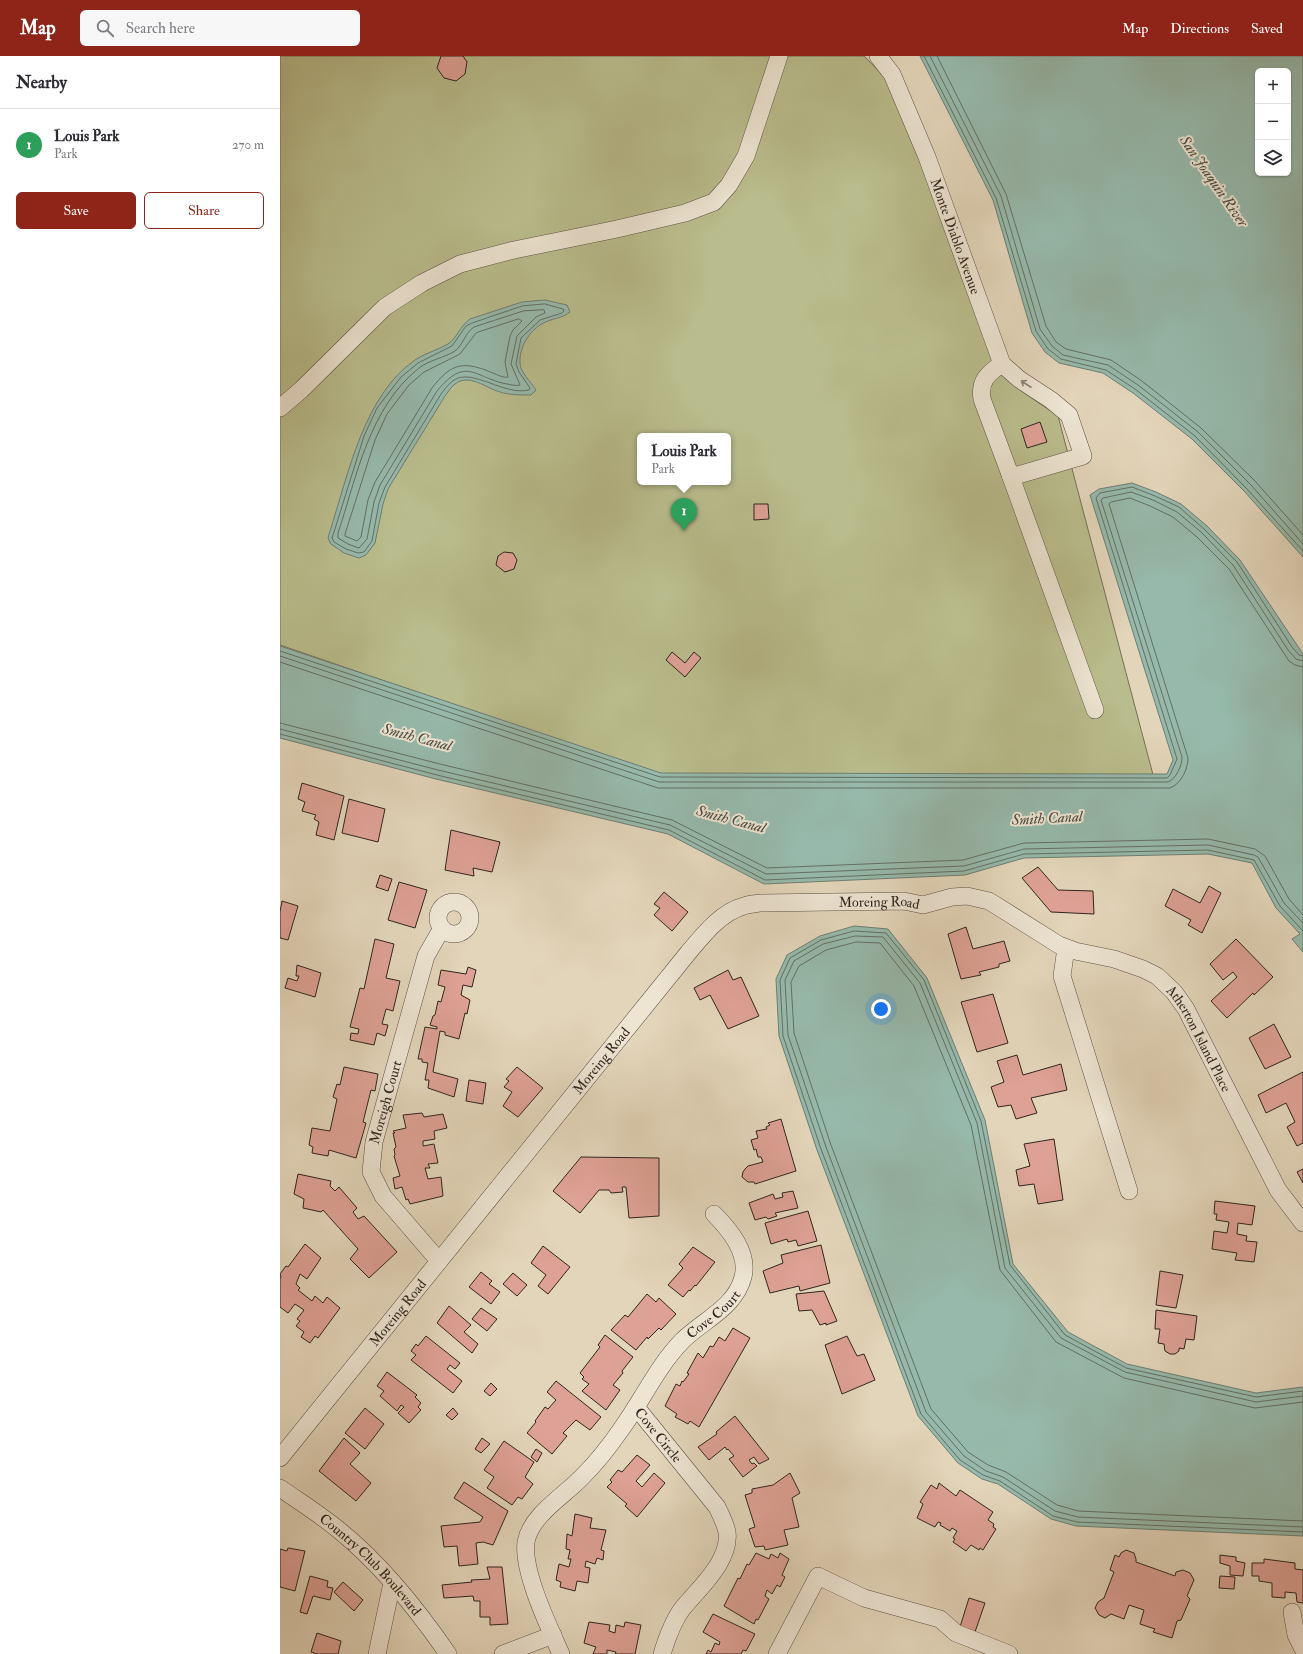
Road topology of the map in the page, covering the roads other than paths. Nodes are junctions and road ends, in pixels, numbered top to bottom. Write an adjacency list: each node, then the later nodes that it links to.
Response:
1 (779, 56): 4 (street)
2 (878, 56): 3 (street, Monte Diablo Avenue)
3 (1002, 364): 5 (street); 5 (street, Monte Diablo Avenue, one-way to 3)
4 (280, 408)
5 (1011, 477): 6 (street)
6 (1095, 710)
7 (442, 928): 13 (street, Moreigh Court)
8 (1032, 928): 9 (street, Atherton Island Place); 13 (street, Moreing Road)
9 (1066, 948): 10 (street); 12 (street, Atherton Island Place)
10 (1129, 1191)
11 (714, 1214): 14 (street, Cove Court)
12 (1303, 1223)
13 (439, 1261): 15 (street, Moreing Road)
14 (636, 1407): 19 (street, Cove Circle); 25 (street, Cove Circle)
15 (280, 1458)
16 (280, 1488): 17 (street, Country Club Boulevard)
17 (392, 1583): 21 (street); 22 (street, Country Club Boulevard)
18 (1292, 1612): 20 (street)
19 (553, 1634): 23 (street); 24 (street, Cove Circle)
20 (1303, 1649)
21 (377, 1654)
22 (448, 1654)
23 (502, 1654)
24 (561, 1654)
25 (662, 1654)
26 (778, 1654): 27 (street)
27 (1009, 1654)

